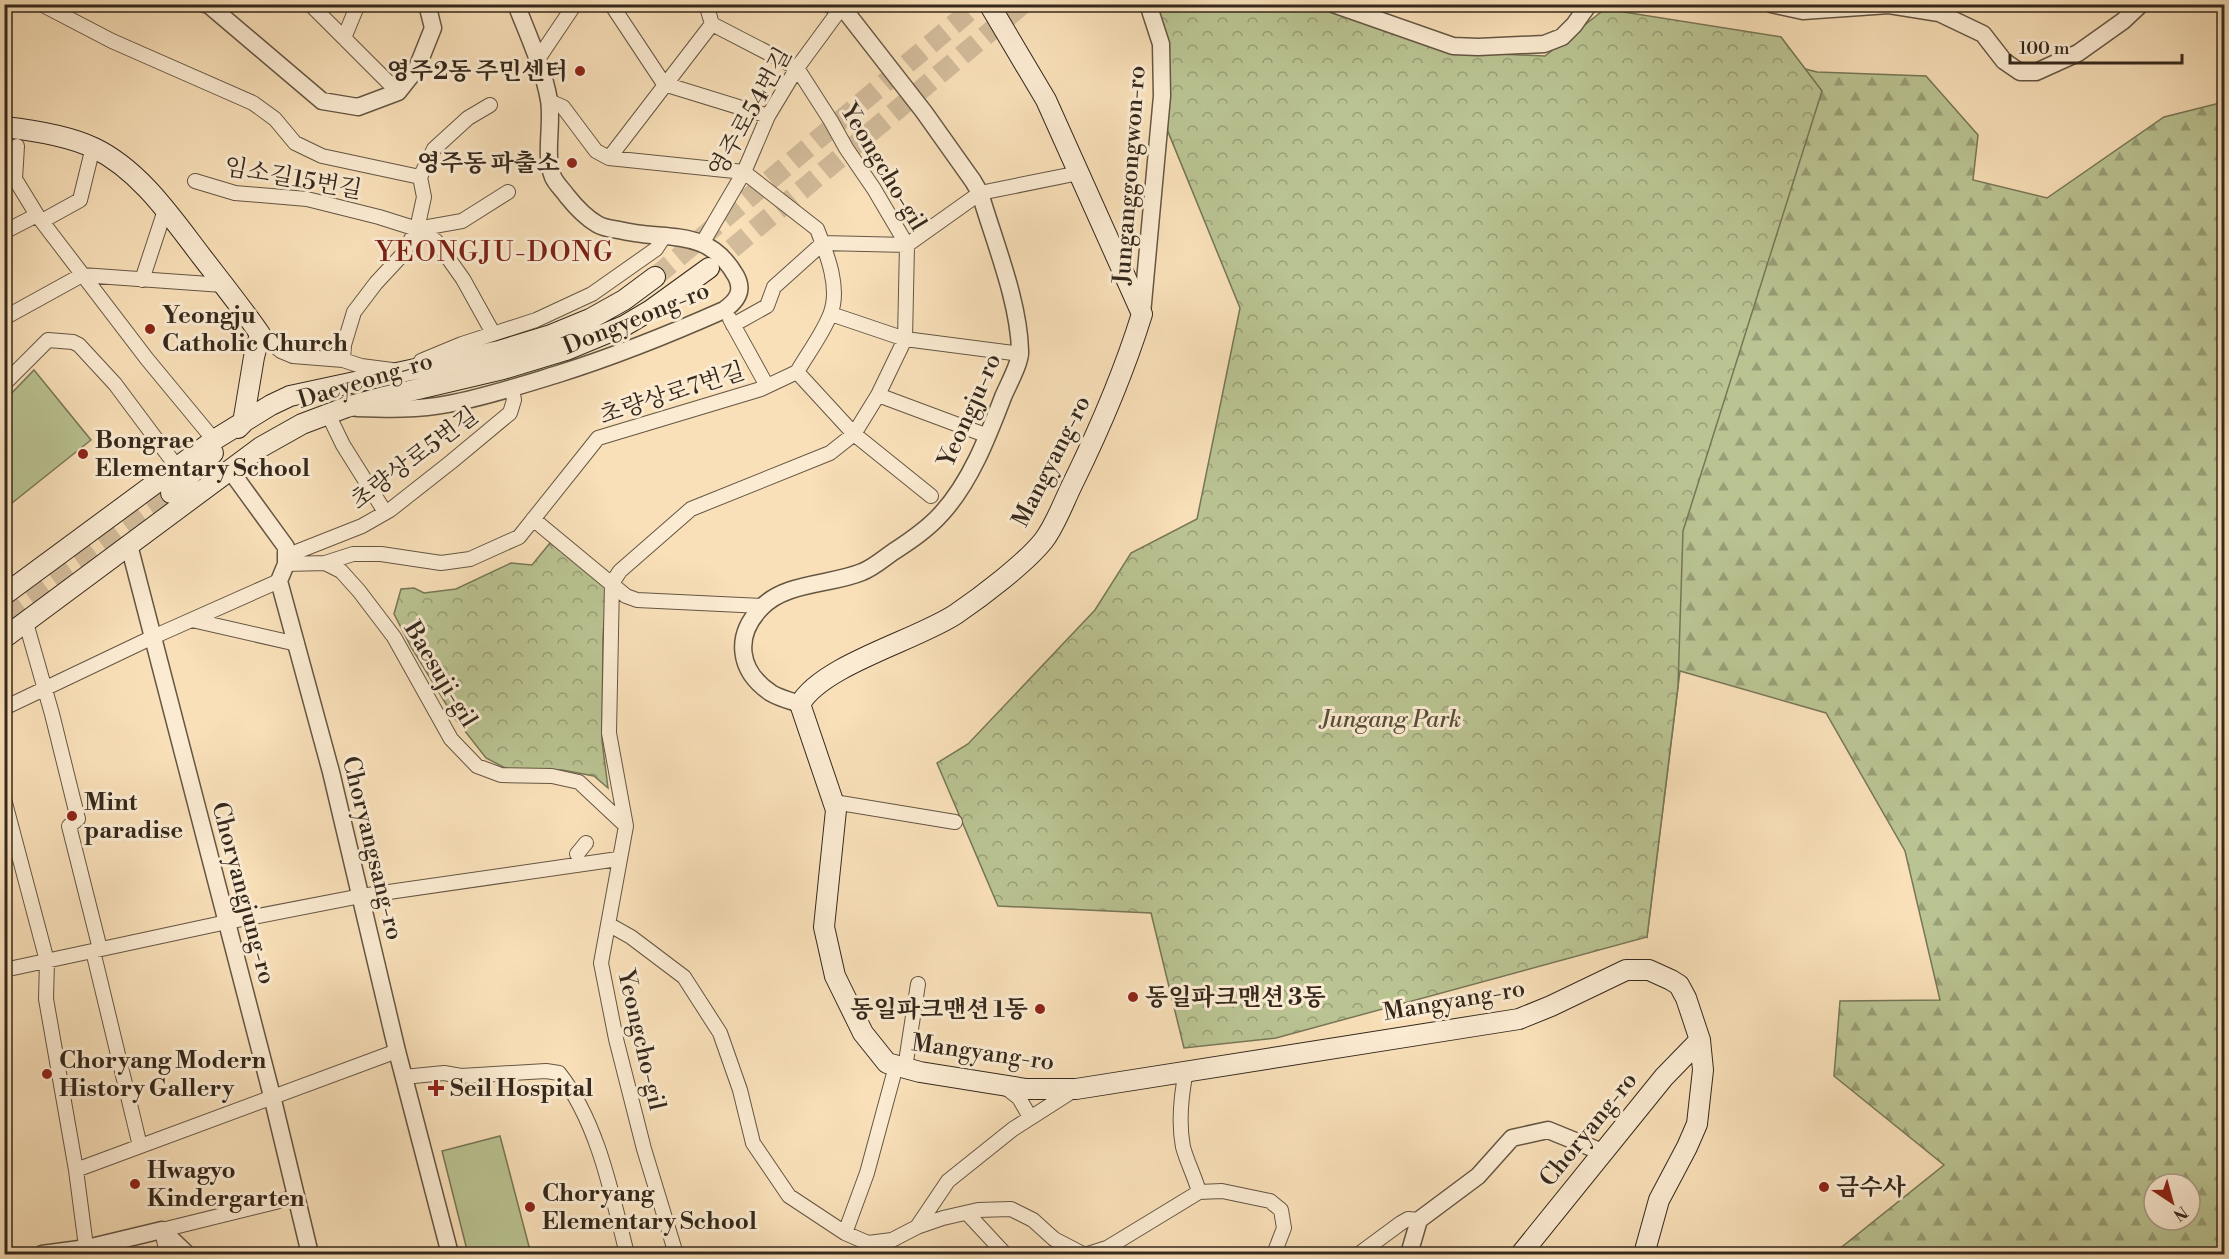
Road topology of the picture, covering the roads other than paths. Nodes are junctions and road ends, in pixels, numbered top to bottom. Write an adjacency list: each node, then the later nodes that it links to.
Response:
1 (41, 4): 31 (street)
2 (310, 4): 18 (street)
3 (358, 4): 18 (street)
4 (427, 4): 22 (street)
5 (516, 4): 19 (street, Dongyeong-ro)
6 (575, 4): 19 (street)
7 (611, 4): 21 (street)
8 (706, 4): 17 (street)
9 (989, 4): 30 (main road)
10 (1148, 4): 50 (street, Junganggongwon-ro)
11 (1333, 4): 12 (street)
12 (1588, 4)
13 (1771, 4): 14 (street)
14 (2141, 4)
15 (210, 5): 22 (street)
16 (839, 6): 20 (street, 영주로54번길); 34 (street, Yeongju-ro)
17 (712, 24): 20 (street, Yeongcho-gil); 21 (street)
18 (344, 38): 22 (street)
19 (538, 59): 23 (street, Dongyeong-ro)
20 (797, 68): 25 (street, 영주로54번길); 42 (street, Yeongcho-gil)
21 (664, 84): 25 (street); 28 (street)
22 (398, 92)
23 (549, 101): 28 (street); 39 (street, Dongyeong-ro)
24 (490, 105): 31 (street)
25 (768, 116): 29 (street, 영주로54번길)
26 (12, 139): 27 (main road); 36 (street)
27 (93, 147): 35 (main road); 36 (street)
28 (609, 158): 29 (street)
29 (744, 172): 40 (street, 영주로54번길); 41 (street)
30 (1079, 173): 34 (street); 50 (main road)
31 (420, 177): 37 (street)
32 (195, 181): 37 (street, 임소길15번길)
33 (508, 192): 37 (street)
34 (980, 193): 42 (street); 56 (street, Yeongju-ro)
35 (165, 210): 46 (street); 47 (main road)
36 (39, 218): 38 (street); 44 (street)
37 (417, 229): 53 (street); 57 (street)
38 (4, 232)
39 (666, 235): 40 (street, Dongyeong-ro); 53 (street)
40 (703, 242): 48 (street, Dongyeong-ro)
41 (823, 243): 42 (street); 49 (street); 52 (street)
42 (907, 245): 55 (street, Yeongcho-gil)
43 (709, 268): 64 (main road, Daeyeong-ro)
44 (82, 275): 46 (street); 51 (street); 69 (street)
45 (655, 277): 58 (main road, Daeyeong-ro)
46 (142, 280): 47 (street)
47 (224, 285): 54 (main road)
48 (724, 310): 52 (street); 62 (street, Dongyeong-ro)
49 (831, 314): 55 (street); 59 (street)
50 (1143, 314): 89 (main road, Mangyang-ro)
51 (4, 318)
52 (733, 325): 61 (street)
53 (493, 333): 58 (street)
54 (260, 334): 57 (street); 66 (main road)
55 (905, 339): 56 (street); 63 (street, Yeongcho-gil)
56 (1021, 354): 68 (street, Yeongju-ro)
57 (343, 360): 58 (street)
58 (402, 371): 66 (main road, Daeyeong-ro)
59 (797, 372): 61 (street, 초량상로7번길); 67 (street)
60 (4, 384): 71 (street)
61 (767, 386): 75 (street, 초량상로7번길)
62 (512, 389): 64 (street, Dongyeong-ro); 74 (street, 초량상로5번길)
63 (878, 395): 67 (street, Yeongcho-gil); 68 (street)
64 (414, 399): 65 (main road, Daeyeong-ro)
65 (328, 414): 70 (main road, Daeyeong-ro); 74 (street)
66 (243, 423): 69 (main road, Daeyeong-ro); 70 (main road)
67 (855, 434): 73 (street); 80 (street, Yeongcho-gil)
68 (988, 436): 82 (street, Yeongju-ro)
69 (214, 440): 71 (main road, Daeyeong-ro)
70 (261, 447): 72 (main road, Daeyeong-ro)
71 (177, 467): 81 (main road, Daeyeong-ro)
72 (230, 470): 76 (main road, Daeyeong-ro); 77 (street)
73 (931, 496)
74 (385, 512): 77 (street, 초량상로5번길)
75 (533, 519): 78 (street, 초량상로7번길); 80 (street)
76 (129, 545): 84 (main road, Daeyeong-ro); 85 (street, Choryangjung-ro)
77 (286, 560): 78 (street, 초량상로7번길); 79 (street)
78 (325, 563): 94 (street, Baesuji-gil)
79 (279, 581): 83 (street); 87 (street, Choryangsang-ro)
80 (612, 583): 82 (street); 94 (street, Yeongcho-gil)
81 (4, 595)
82 (762, 606): 89 (street)
83 (192, 620): 85 (street); 87 (street)
84 (26, 623): 86 (main road, Daeyeong-ro); 88 (street)
85 (153, 637): 88 (street); 99 (street, Choryangjung-ro)
86 (4, 638)
87 (297, 644): 98 (street, Choryangsang-ro)
88 (45, 688): 90 (street); 101 (street)
89 (800, 704): 92 (main road, Mangyang-ro)
90 (4, 708)
91 (4, 799): 102 (street)
92 (834, 802): 93 (street); 107 (main road, Mangyang-ro)
93 (955, 822)
94 (626, 826): 97 (street, Yeongcho-gil)
95 (586, 843): 96 (street)
96 (577, 854)
97 (618, 859): 98 (street); 100 (street, Yeongcho-gil)
98 (361, 896): 99 (street); 106 (street, Choryangsang-ro)
99 (227, 922): 101 (street); 112 (street, Choryangjung-ro)
100 (608, 924): 123 (street); 132 (street, Yeongcho-gil)
101 (96, 950): 102 (street); 114 (street)
102 (47, 961): 103 (street); 116 (street)
103 (4, 970)
104 (918, 984): 107 (street)
105 (1700, 1040): 108 (main road, Mangyang-ro); 115 (main road, Choryang-ro); 141 (main road, Mangyang-ro)
106 (397, 1051): 109 (street, Choryangsang-ro); 112 (street)
107 (900, 1067): 110 (main road, Mangyang-ro); 123 (street)
108 (1186, 1071): 111 (main road, Mangyang-ro); 117 (street)
109 (404, 1077): 130 (street, Choryangsang-ro); 131 (street)
110 (1003, 1085): 111 (main road, Mangyang-ro); 113 (street)
111 (1076, 1089): 113 (street)
112 (272, 1096): 114 (street); 118 (street, Choryangjung-ro)
113 (1030, 1117): 121 (street)
114 (140, 1146): 116 (street)
115 (1602, 1152): 120 (street); 140 (main road, Choryang-ro)
116 (76, 1170): 125 (street)
117 (1200, 1192): 136 (street); 137 (street)
118 (296, 1197): 122 (street); 129 (street, Choryangjung-ro)
119 (967, 1212): 121 (street); 124 (street); 135 (street)
120 (1419, 1220): 138 (street); 139 (street)
121 (917, 1227): 123 (street)
122 (162, 1230): 125 (street); 127 (street); 128 (street)
123 (845, 1233)
124 (990, 1240): 133 (street); 134 (street)
125 (87, 1251): 126 (street)
126 (42, 1254)
127 (167, 1254)
128 (187, 1254)
129 (310, 1254)
130 (450, 1254)
131 (627, 1254)
132 (676, 1254)
133 (995, 1254)
134 (1005, 1254)
135 (1083, 1254)
136 (1088, 1254)
137 (1274, 1254)
138 (1359, 1254)
139 (1409, 1254)
140 (1521, 1254)
141 (1644, 1254)

